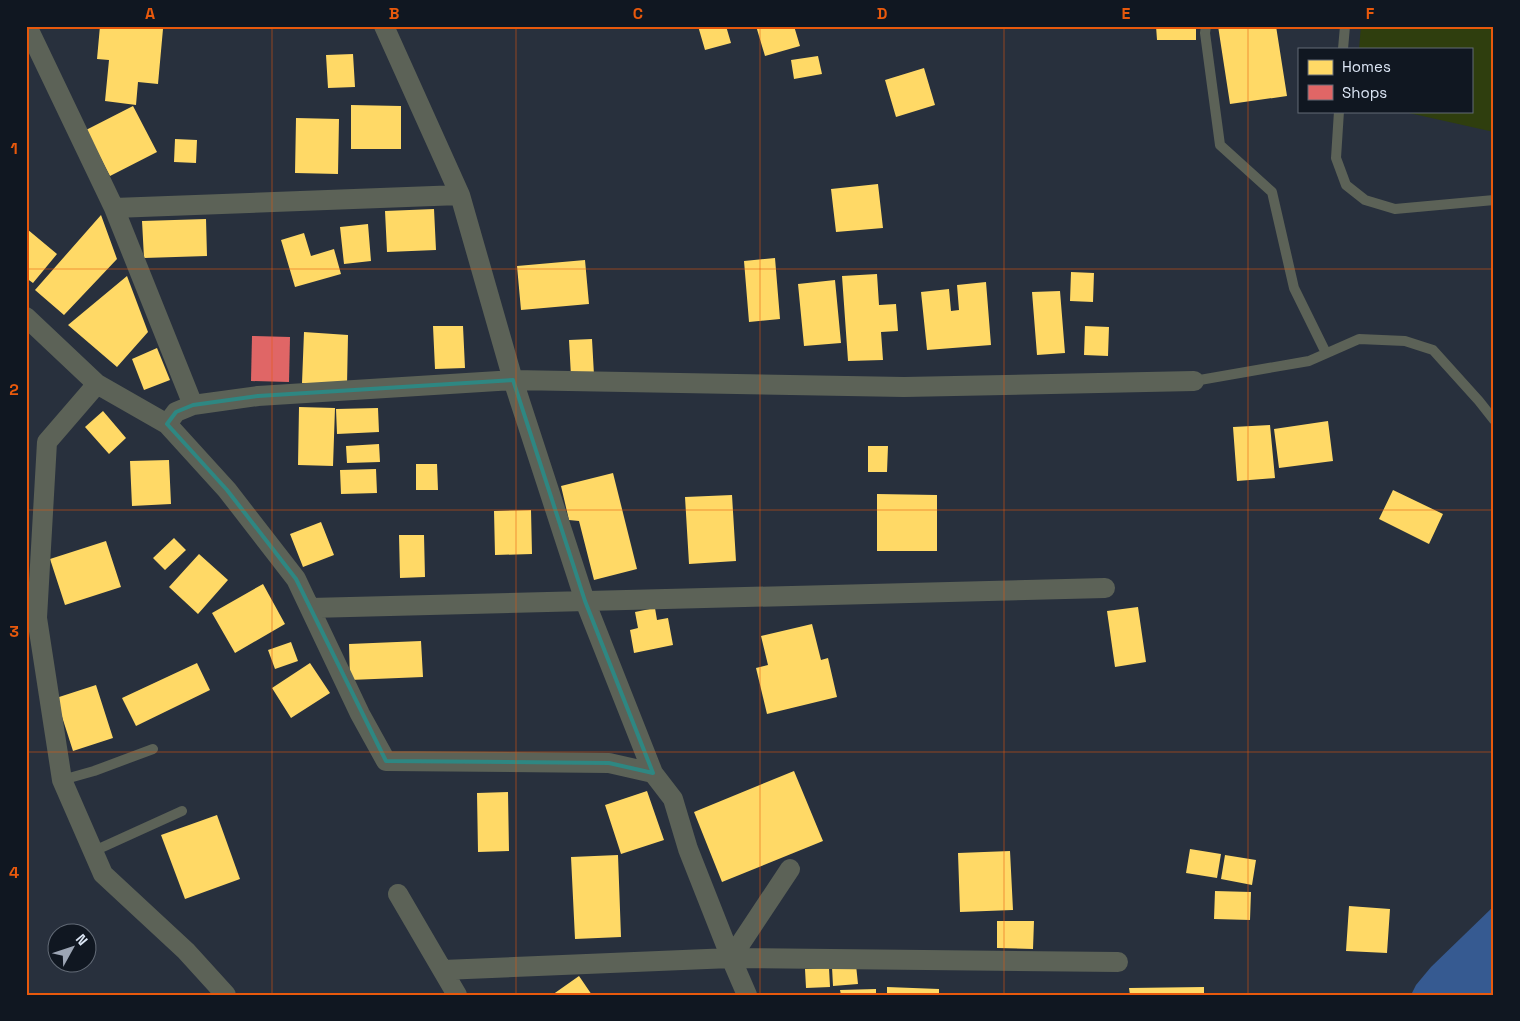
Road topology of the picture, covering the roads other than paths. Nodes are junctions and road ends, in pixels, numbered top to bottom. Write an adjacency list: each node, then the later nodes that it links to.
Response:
1 (27, 26): 9 (street)
2 (384, 26): 7 (street)
3 (1206, 26): 11 (lane)
4 (1345, 26): 5 (lane)
5 (1343, 48)
6 (1339, 112): 8 (lane)
7 (460, 195): 9 (street); 12 (street)
8 (1494, 200)
9 (114, 208): 15 (street)
10 (26, 317): 14 (street)
11 (1326, 354): 13 (lane); 16 (lane)
12 (513, 380): 13 (street); 15 (street); 19 (street)
13 (1194, 380)
14 (97, 384): 17 (street); 23 (street)
15 (193, 405): 17 (street)
16 (1494, 420)
17 (166, 424): 20 (street)
18 (1105, 588): 19 (street)
19 (585, 601): 20 (street); 22 (street)
20 (310, 608): 22 (street)
21 (153, 749): 23 (lane)
22 (653, 773): 28 (street)
23 (62, 780): 25 (street)
24 (182, 810): 25 (lane)
25 (94, 851): 31 (street)
26 (790, 869): 28 (street)
27 (398, 894): 30 (street)
28 (730, 958): 29 (street); 30 (street); 33 (street)
29 (1118, 962)
30 (443, 970): 32 (street)
31 (226, 995)
32 (457, 995)
33 (747, 995)

